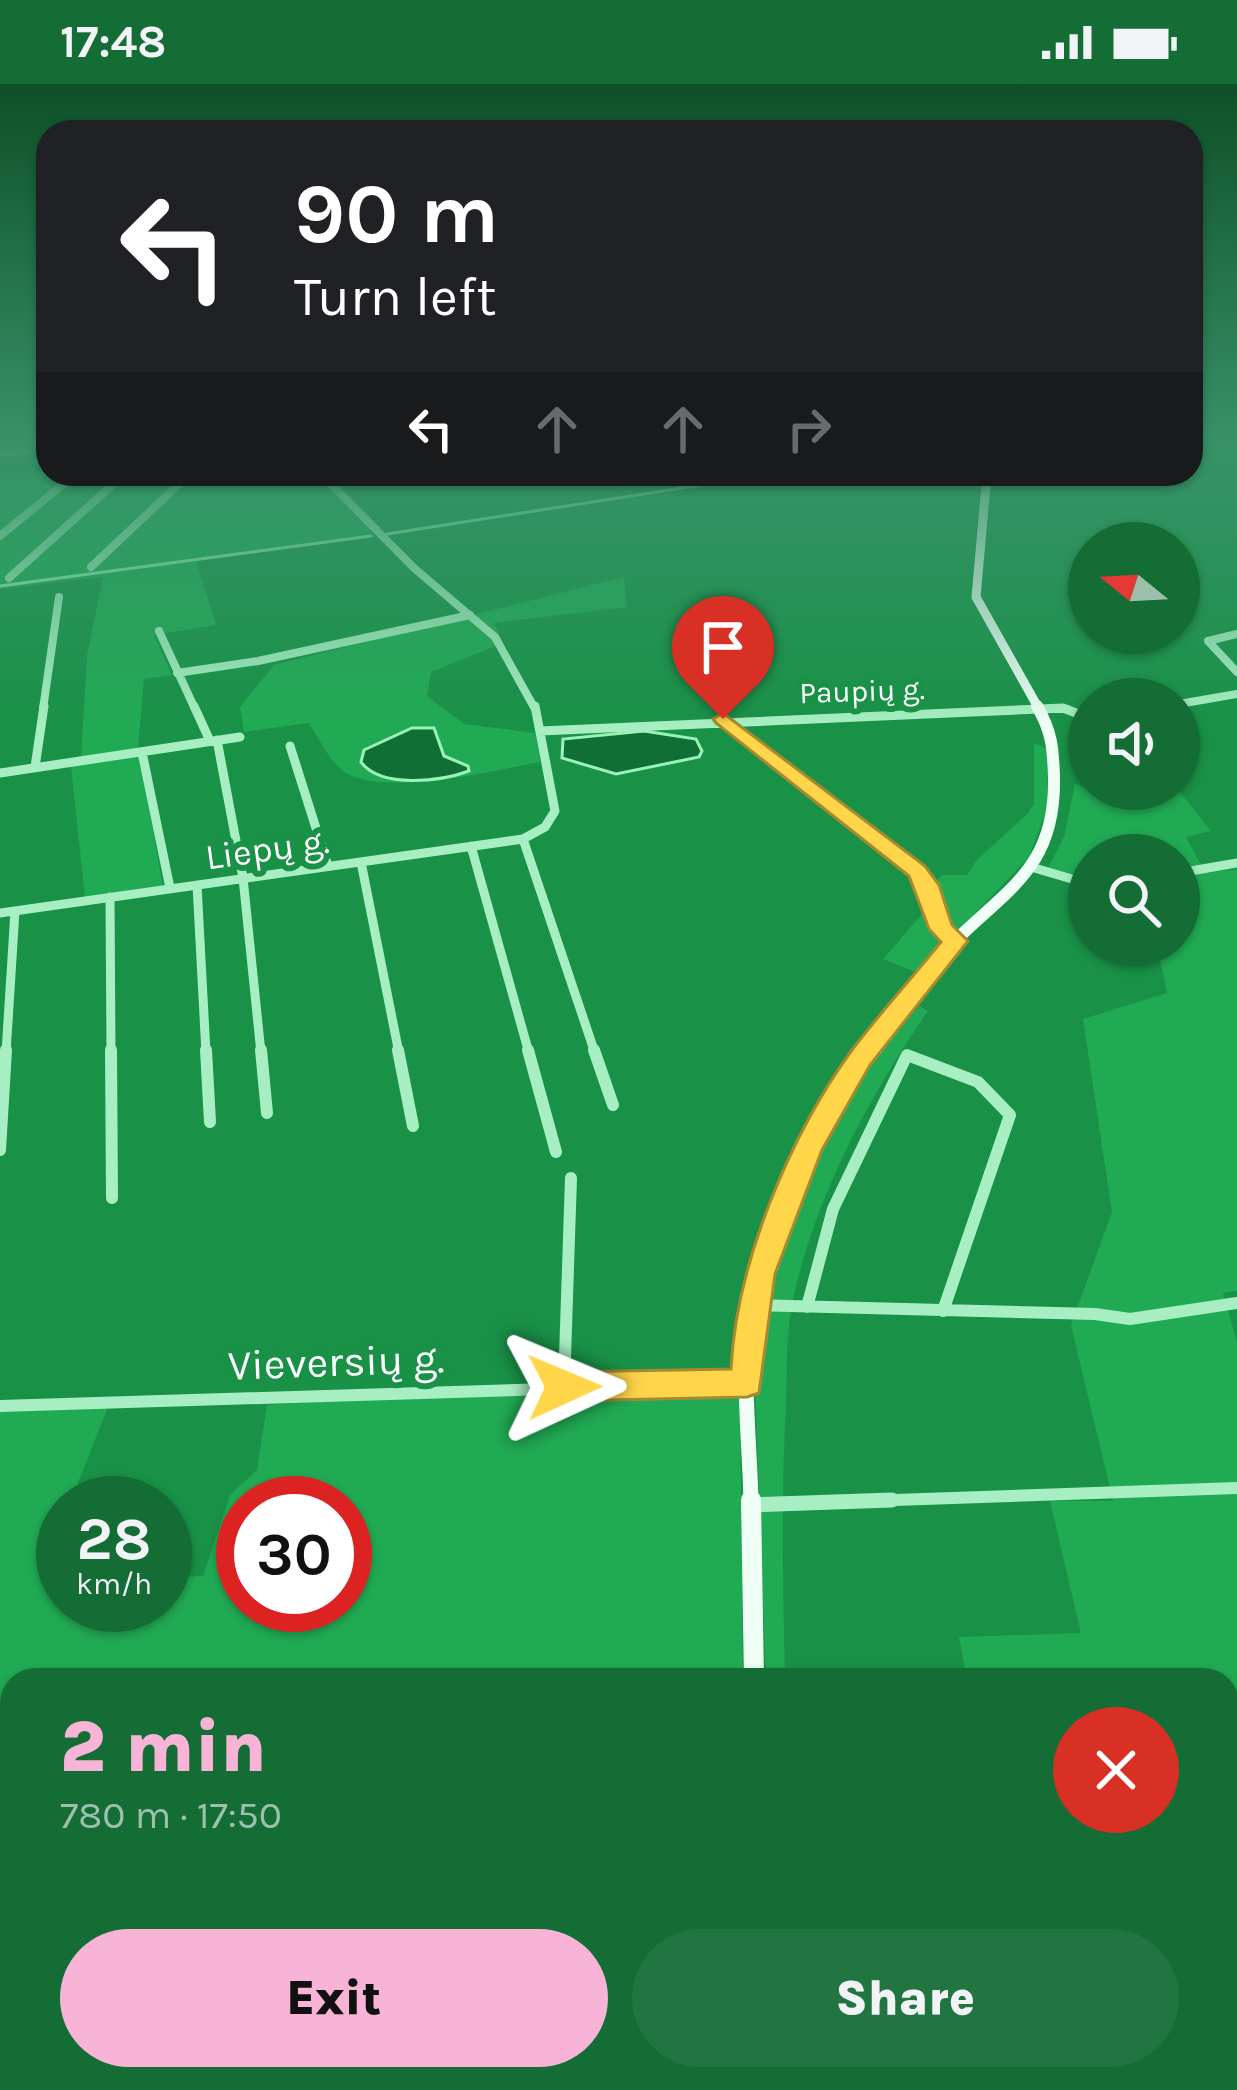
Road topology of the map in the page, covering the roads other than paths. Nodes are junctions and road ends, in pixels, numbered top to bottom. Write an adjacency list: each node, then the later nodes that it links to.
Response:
1 (53, 539): 6 (street)
2 (121, 539): 5 (street)
3 (386, 539): 8 (street)
4 (981, 539): 15 (main road)
5 (91, 567)
6 (9, 578)
7 (59, 597): 23 (street)
8 (470, 615): 12 (street); 18 (street)
9 (159, 631): 12 (street)
10 (1237, 634): 11 (street)
11 (1237, 672)
12 (177, 673): 20 (street)
13 (1237, 694): 14 (street)
14 (1200, 700)
15 (1041, 709): 16 (street, Paupių g.); 17 (street, Paupių g.); 30 (main road)
16 (1068, 710)
17 (723, 719): 18 (street, Paupių g.); 39 (street)
18 (540, 730): 25 (street, Liepų g.)
19 (240, 737): 20 (street)
20 (213, 740): 23 (street); 32 (street)
21 (290, 746): 29 (street)
22 (143, 757): 35 (street)
23 (35, 767): 24 (street)
24 (0, 772)
25 (523, 839): 26 (street, Liepų g.); 40 (street)
26 (471, 846): 27 (street, Liepų g.); 45 (street)
27 (361, 862): 29 (street, Liepų g.); 43 (street)
28 (1237, 863): 31 (street)
29 (328, 866): 32 (street, Liepų g.)
30 (1031, 867): 33 (street); 39 (main road)
31 (1200, 869)
32 (243, 878): 34 (street, Liepų g.); 41 (street)
33 (1068, 878)
34 (197, 885): 35 (street, Liepų g.); 42 (street)
35 (170, 889): 36 (street, Liepų g.)
36 (110, 897): 37 (street, Liepų g.); 47 (street)
37 (15, 911): 38 (street, Liepų g.); 44 (street)
38 (0, 913)
39 (956, 941): 49 (main road)
40 (613, 1105)
41 (267, 1114)
42 (210, 1123)
43 (413, 1126)
44 (0, 1150)
45 (556, 1152)
46 (572, 1178): 53 (street)
47 (112, 1198)
48 (1237, 1303): 51 (street)
49 (752, 1305): 50 (street); 52 (main road)
50 (807, 1307): 51 (street); 51 (street)
51 (944, 1312)
52 (747, 1383): 53 (street, Vieversių g.); 56 (main road)
53 (564, 1387): 54 (street, Vieversių g.)
54 (0, 1406)
55 (1237, 1488): 56 (street)
56 (750, 1505): 57 (main road)
57 (754, 1668)

